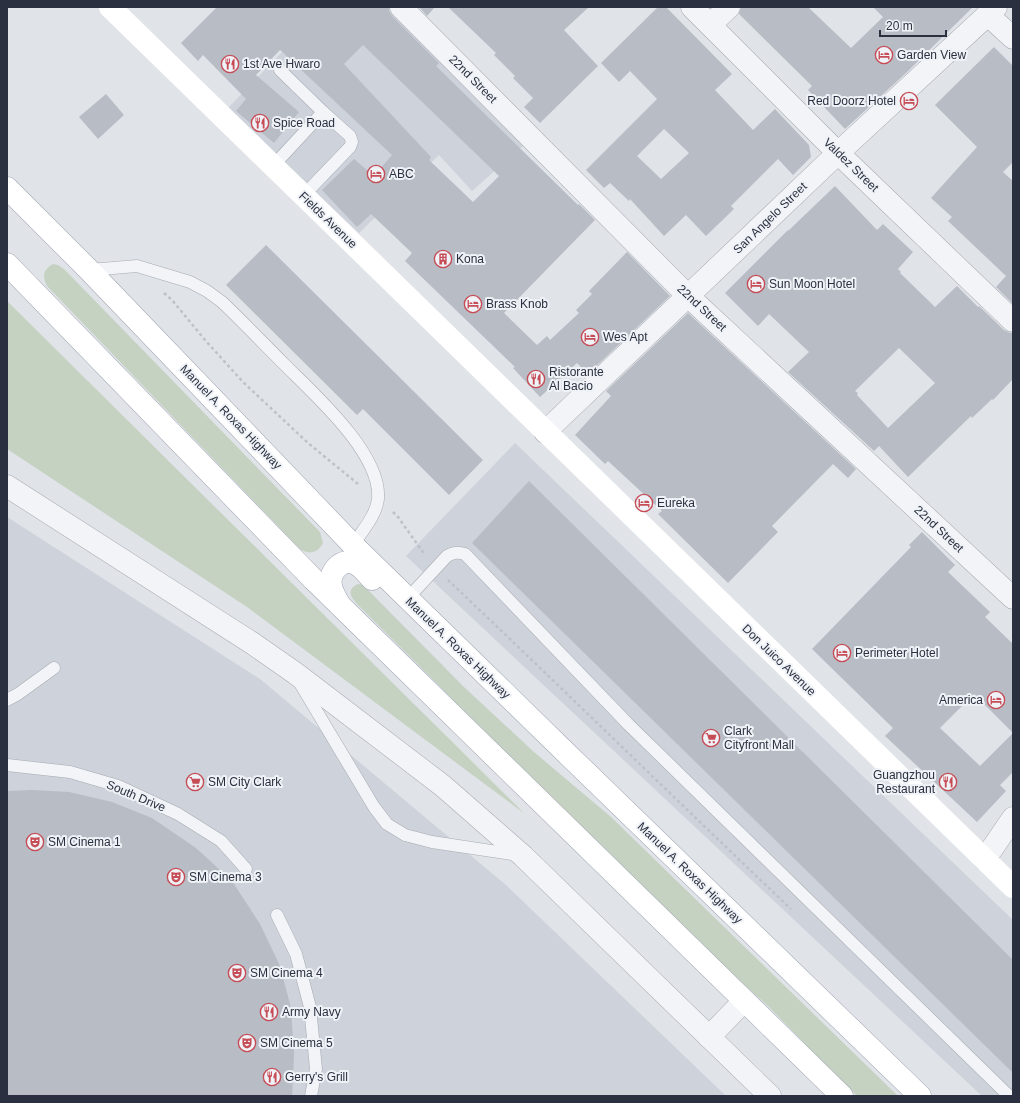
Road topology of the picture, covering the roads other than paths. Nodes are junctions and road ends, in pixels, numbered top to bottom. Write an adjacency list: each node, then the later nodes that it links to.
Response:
1 (110, 7): 11 (main road, Fields Avenue)
2 (401, 7): 16 (street, 22nd Street)
3 (692, 7): 6 (street, Valdez Street)
4 (729, 7): 6 (street)
5 (992, 11): 7 (street); 10 (street, San Angelo Street)
6 (710, 25): 10 (street, Valdez Street)
7 (1013, 38)
8 (280, 70): 9 (lane)
9 (323, 112): 11 (lane); 13 (lane)
10 (838, 153): 16 (street, San Angelo Street); 17 (street, Valdez Street)
11 (272, 166): 13 (main road, Fields Avenue)
12 (7, 188): 15 (main road, Manuel A. Roxas Highway)
13 (303, 196): 18 (main road, Fields Avenue)
14 (7, 264): 23 (main road)
15 (89, 270): 20 (main road, Manuel A. Roxas Highway); 20 (lane)
16 (688, 296): 18 (street, San Angelo Street); 22 (street, 22nd Street)
17 (1013, 321)
18 (545, 432): 31 (main road, Don Juico Avenue)
19 (7, 486): 25 (street)
20 (353, 545): 21 (main road, Manuel A. Roxas Highway)
21 (408, 598): 27 (main road, Manuel A. Roxas Highway); 41 (lane)
22 (1013, 598)
23 (340, 606): 27 (main road); 35 (main road)
24 (54, 668): 26 (lane)
25 (295, 673): 30 (street); 30 (lane)
26 (7, 700)
27 (558, 745): 40 (main road, Manuel A. Roxas Highway)
28 (7, 765): 32 (lane, South Drive)
29 (1013, 818): 31 (street)
30 (523, 856): 36 (street)
31 (984, 859): 33 (main road, Don Juico Avenue)
32 (246, 869)
33 (1013, 888)
34 (277, 915): 37 (lane)
35 (744, 1000): 36 (street); 39 (main road)
36 (709, 1037): 38 (street)
37 (310, 1096)
38 (770, 1096)
39 (842, 1096)
40 (920, 1096)
41 (1009, 1096)

